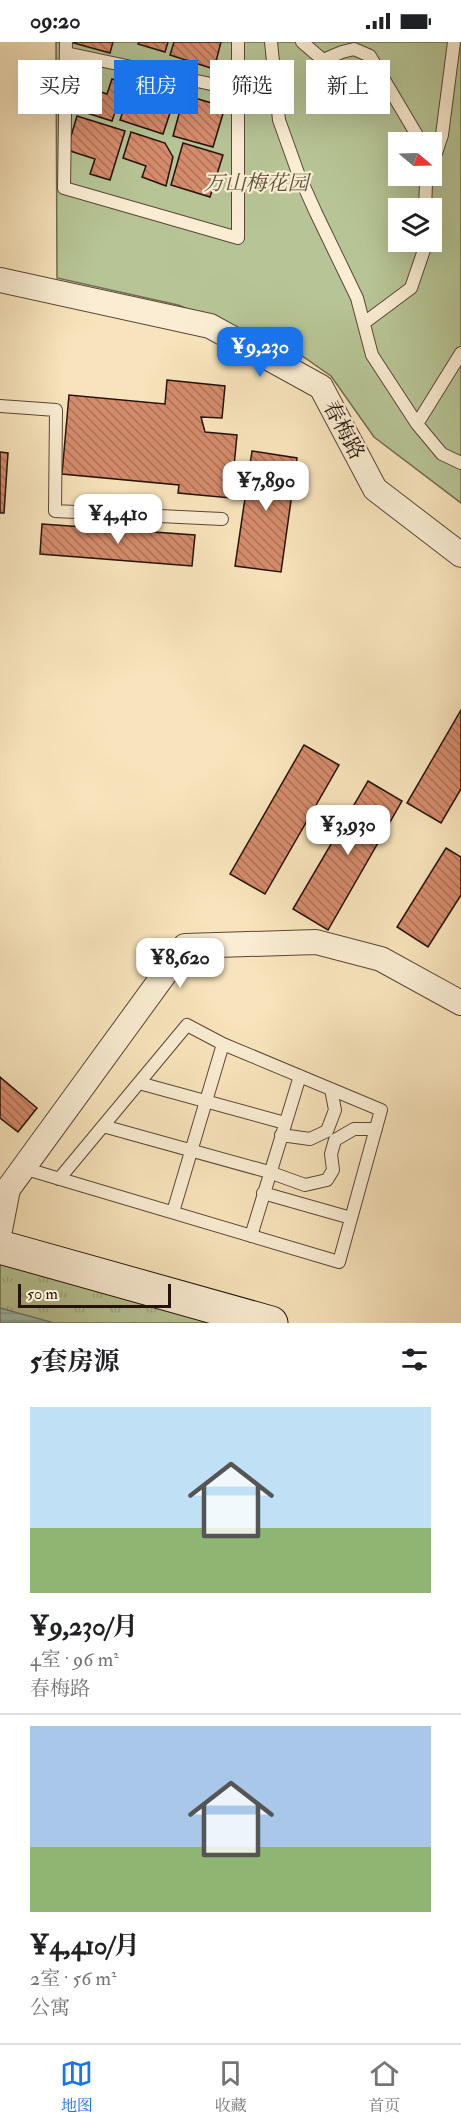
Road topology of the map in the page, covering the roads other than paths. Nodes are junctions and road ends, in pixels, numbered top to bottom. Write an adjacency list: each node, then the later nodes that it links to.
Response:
1 (238, 42): 6 (lane)
2 (271, 42): 13 (lane)
3 (303, 42): 9 (lane)
4 (454, 42): 10 (lane)
5 (66, 48): 7 (lane); 8 (lane)
6 (238, 60)
7 (210, 83)
8 (239, 114)
9 (414, 132)
10 (442, 135)
11 (423, 252): 13 (lane)
12 (0, 280): 19 (street, 春梅路)
13 (364, 323): 16 (lane)
14 (461, 353): 16 (lane)
15 (0, 406): 18 (lane)
16 (417, 424): 17 (lane)
17 (461, 463)
18 (222, 519)
19 (461, 555)
20 (461, 1003): 31 (street)
21 (223, 1044): 22 (lane); 23 (lane); 25 (lane)
22 (300, 1076): 24 (lane); 26 (lane)
23 (139, 1083): 25 (lane); 27 (lane)
24 (331, 1089): 28 (lane); 29 (lane)
25 (206, 1101): 26 (lane); 30 (lane)
26 (285, 1123): 29 (lane)
27 (103, 1126): 30 (lane); 33 (lane)
28 (376, 1129): 32 (lane); 36 (lane)
29 (281, 1136): 32 (lane)
30 (191, 1150): 32 (lane); 35 (lane)
31 (23, 1168): 33 (lane); 37 (street)
32 (269, 1172): 34 (lane)
33 (59, 1179): 35 (lane)
34 (263, 1193): 36 (lane); 38 (lane)
35 (172, 1212): 38 (lane)
36 (351, 1218): 38 (lane)
37 (0, 1230)
38 (251, 1236)
39 (0, 1246): 40 (street)
40 (271, 1323)

